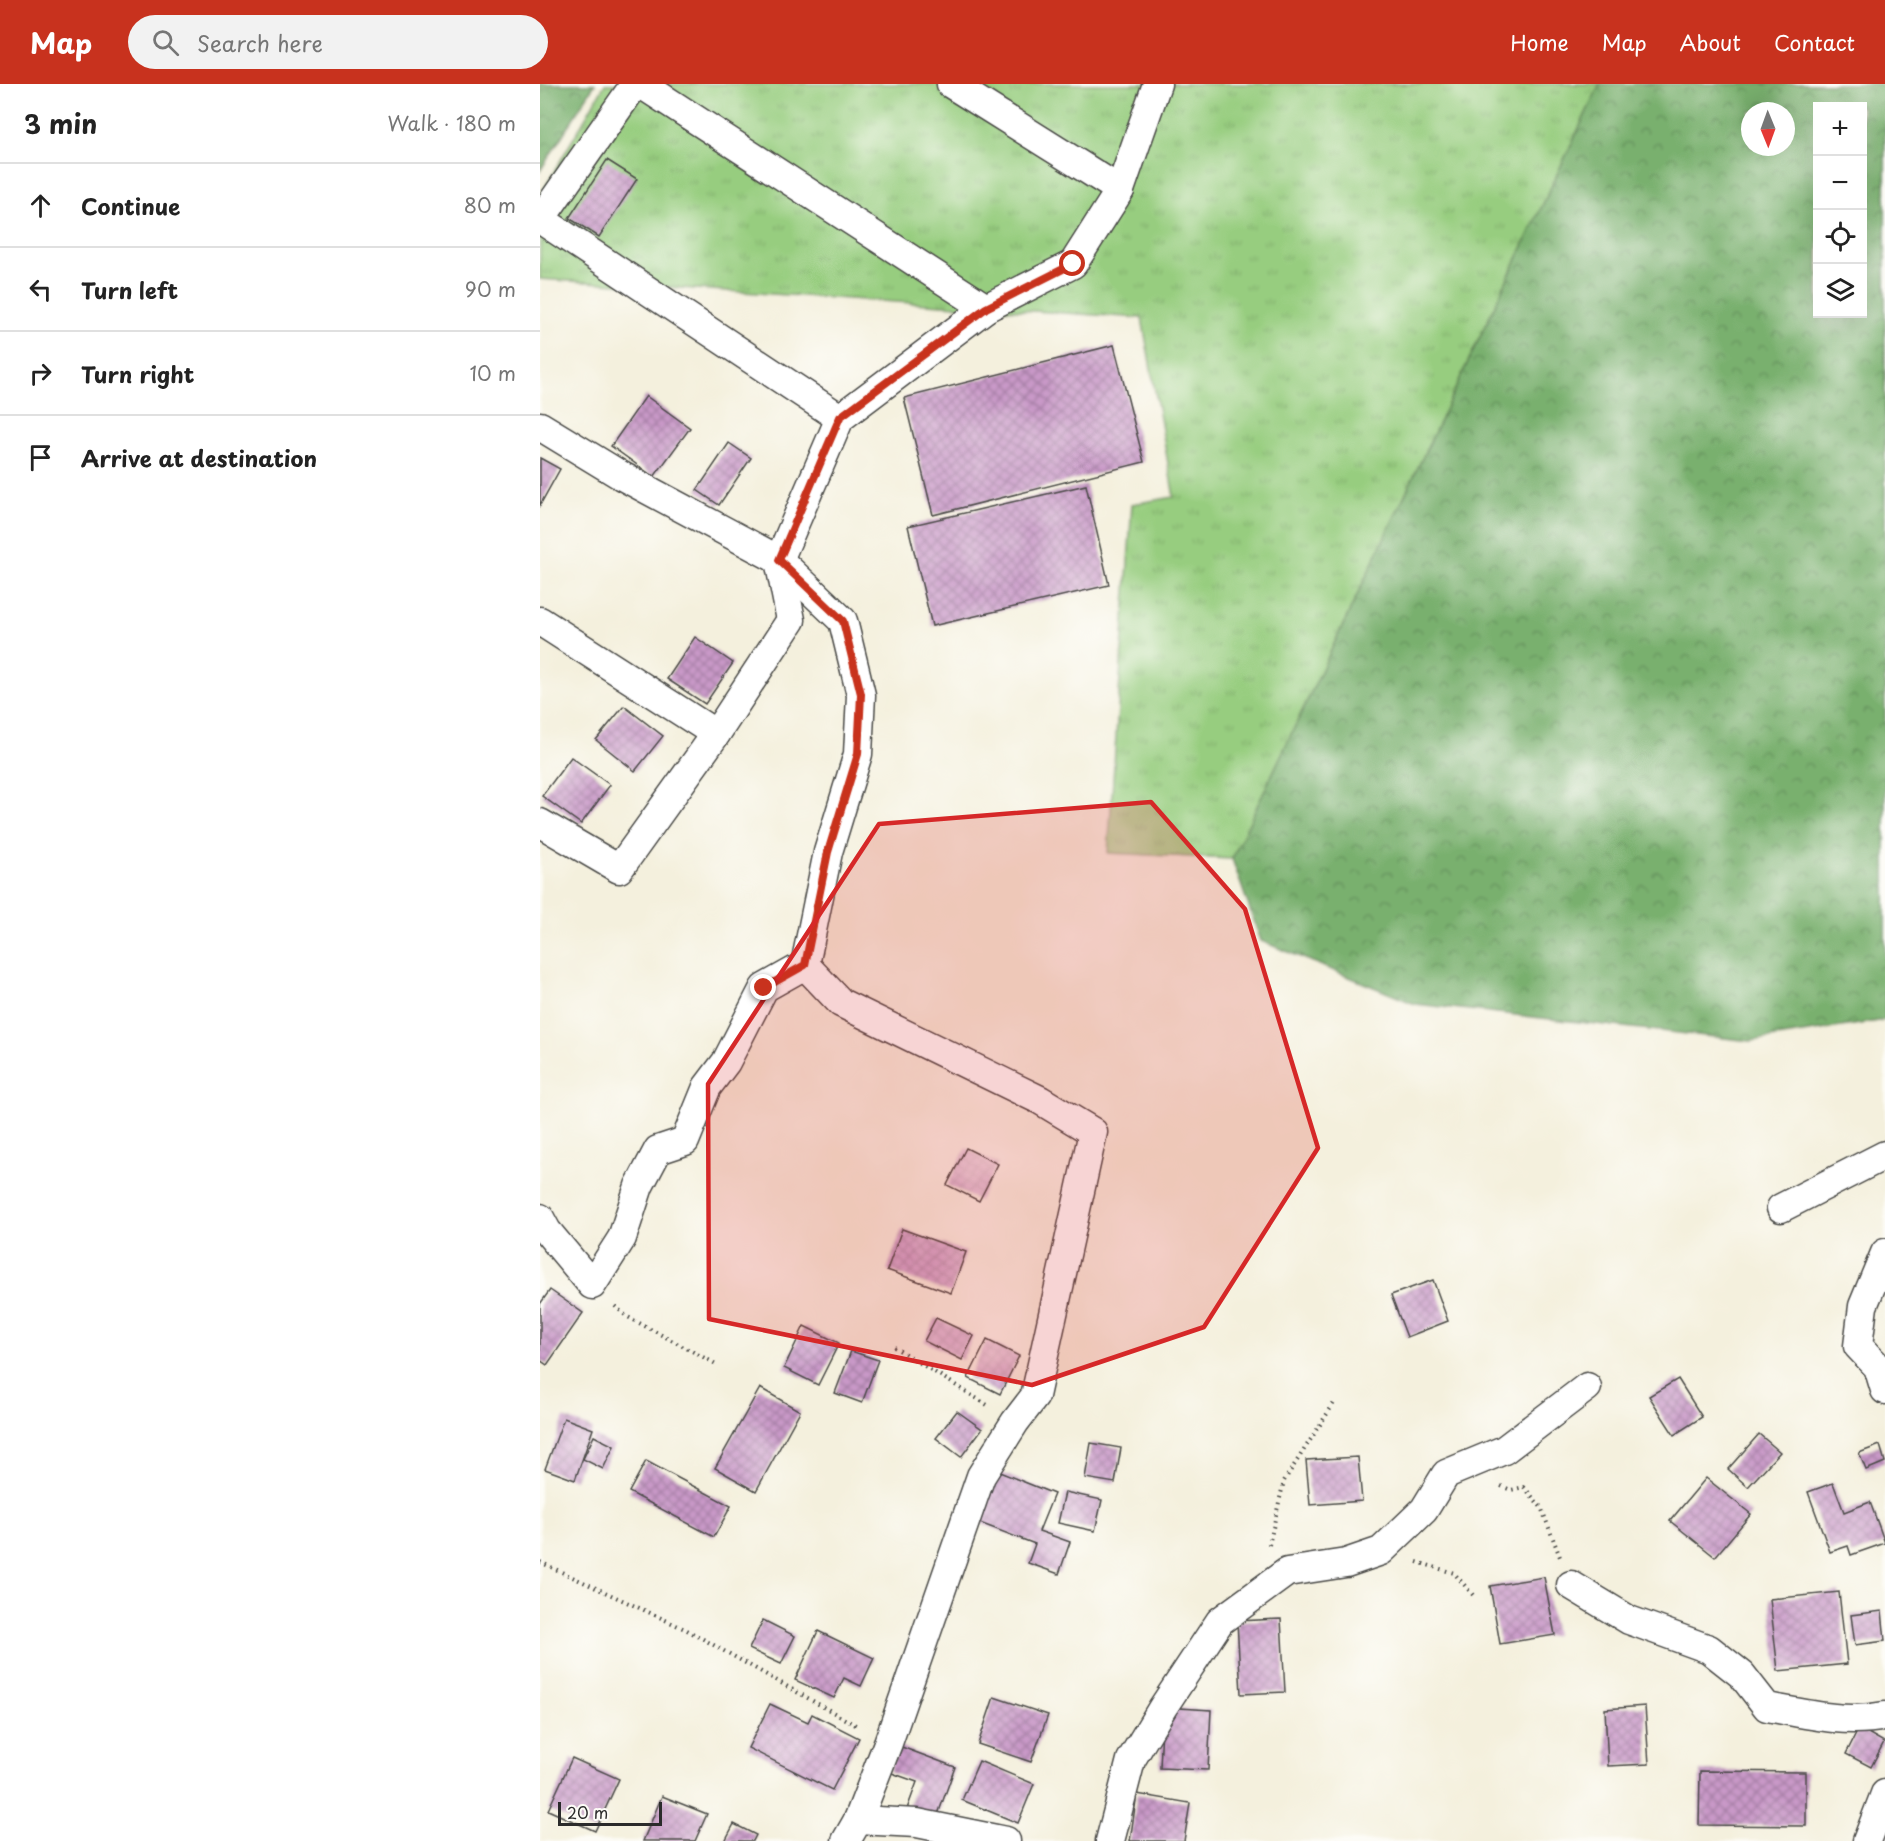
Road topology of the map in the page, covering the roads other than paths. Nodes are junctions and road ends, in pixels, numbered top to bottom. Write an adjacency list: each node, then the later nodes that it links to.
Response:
1 (635, 84): 6 (street)
2 (641, 84): 7 (street)
3 (951, 84): 5 (street)
4 (1157, 84): 5 (street)
5 (1120, 190): 7 (street)
6 (540, 219): 8 (street)
7 (986, 308): 8 (street)
8 (840, 417): 10 (street)
9 (540, 426): 10 (street)
10 (779, 560): 12 (street); 14 (street)
11 (540, 621): 12 (street)
12 (716, 734): 13 (street)
13 (540, 823)
14 (805, 965): 17 (street); 24 (street)
15 (1885, 1155): 16 (street)
16 (1781, 1208)
17 (540, 1218)
18 (1885, 1253): 20 (street)
19 (1587, 1387): 26 (street)
20 (1885, 1390)
21 (1571, 1585): 22 (street)
22 (1885, 1716)
23 (1885, 1794): 27 (street)
24 (852, 1830): 25 (street)
25 (1006, 1841)
26 (1110, 1841)
27 (1867, 1841)

